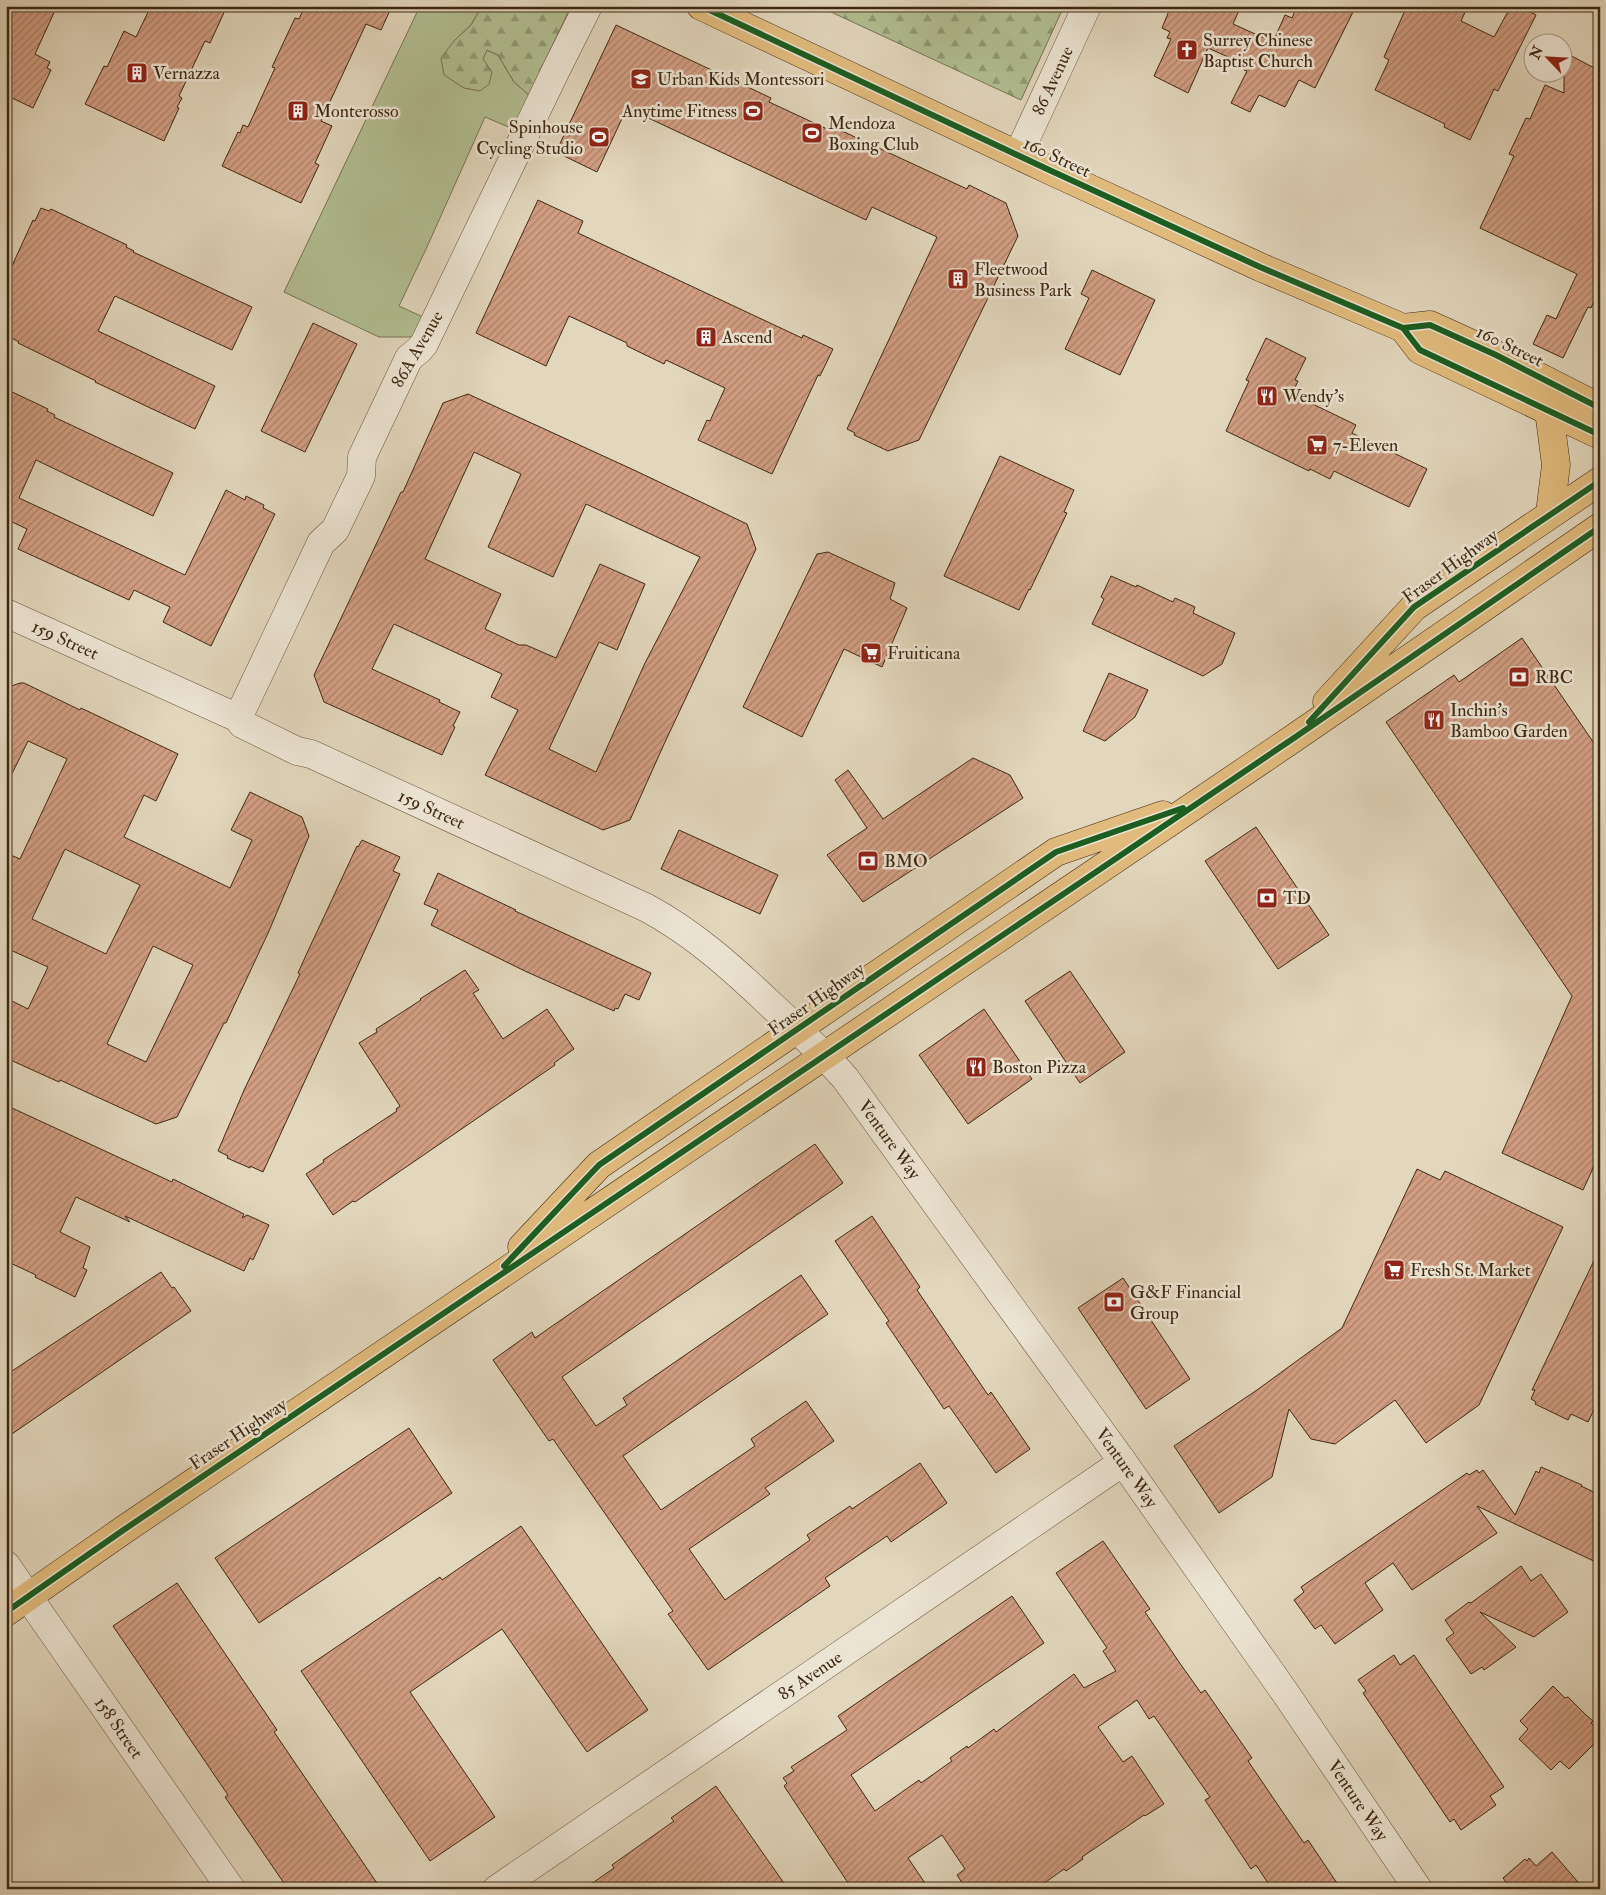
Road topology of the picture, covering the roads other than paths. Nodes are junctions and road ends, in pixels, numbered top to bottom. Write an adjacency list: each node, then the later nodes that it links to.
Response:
1 (588, 6): 13 (street, 86A Avenue)
2 (701, 6): 4 (main road, 160 Street)
3 (1087, 6): 4 (street, 86 Avenue)
4 (1018, 155): 5 (main road, 160 Street)
5 (1403, 328): 6 (main road, 160 Street); 7 (main road, 160 Street)
6 (1600, 408)
7 (1549, 411): 8 (main road, 160 Street); 10 (main road)
8 (1600, 435)
9 (1600, 481): 10 (main road, Fraser Highway)
10 (1550, 513): 14 (main road, Fraser Highway)
11 (1600, 527): 14 (main road, Fraser Highway)
12 (6, 613): 13 (street, 159 Street)
13 (238, 718): 16 (street, 159 Street)
14 (1294, 738): 15 (main road, Fraser Highway)
15 (1200, 802): 16 (main road, Fraser Highway); 17 (main road, Fraser Highway)
16 (798, 1029): 17 (street, 159 Street); 18 (main road, Fraser Highway)
17 (825, 1056): 18 (main road, Fraser Highway); 19 (street, Venture Way)
18 (489, 1282): 21 (main road, Fraser Highway)
19 (1122, 1462): 24 (street, 85 Avenue); 25 (street, Venture Way)
20 (6, 1564): 21 (street, 158 Street)
21 (30, 1597): 22 (main road, Fraser Highway); 23 (street, 158 Street)
22 (6, 1612)
23 (231, 1889)
24 (497, 1889)
25 (1418, 1889)

